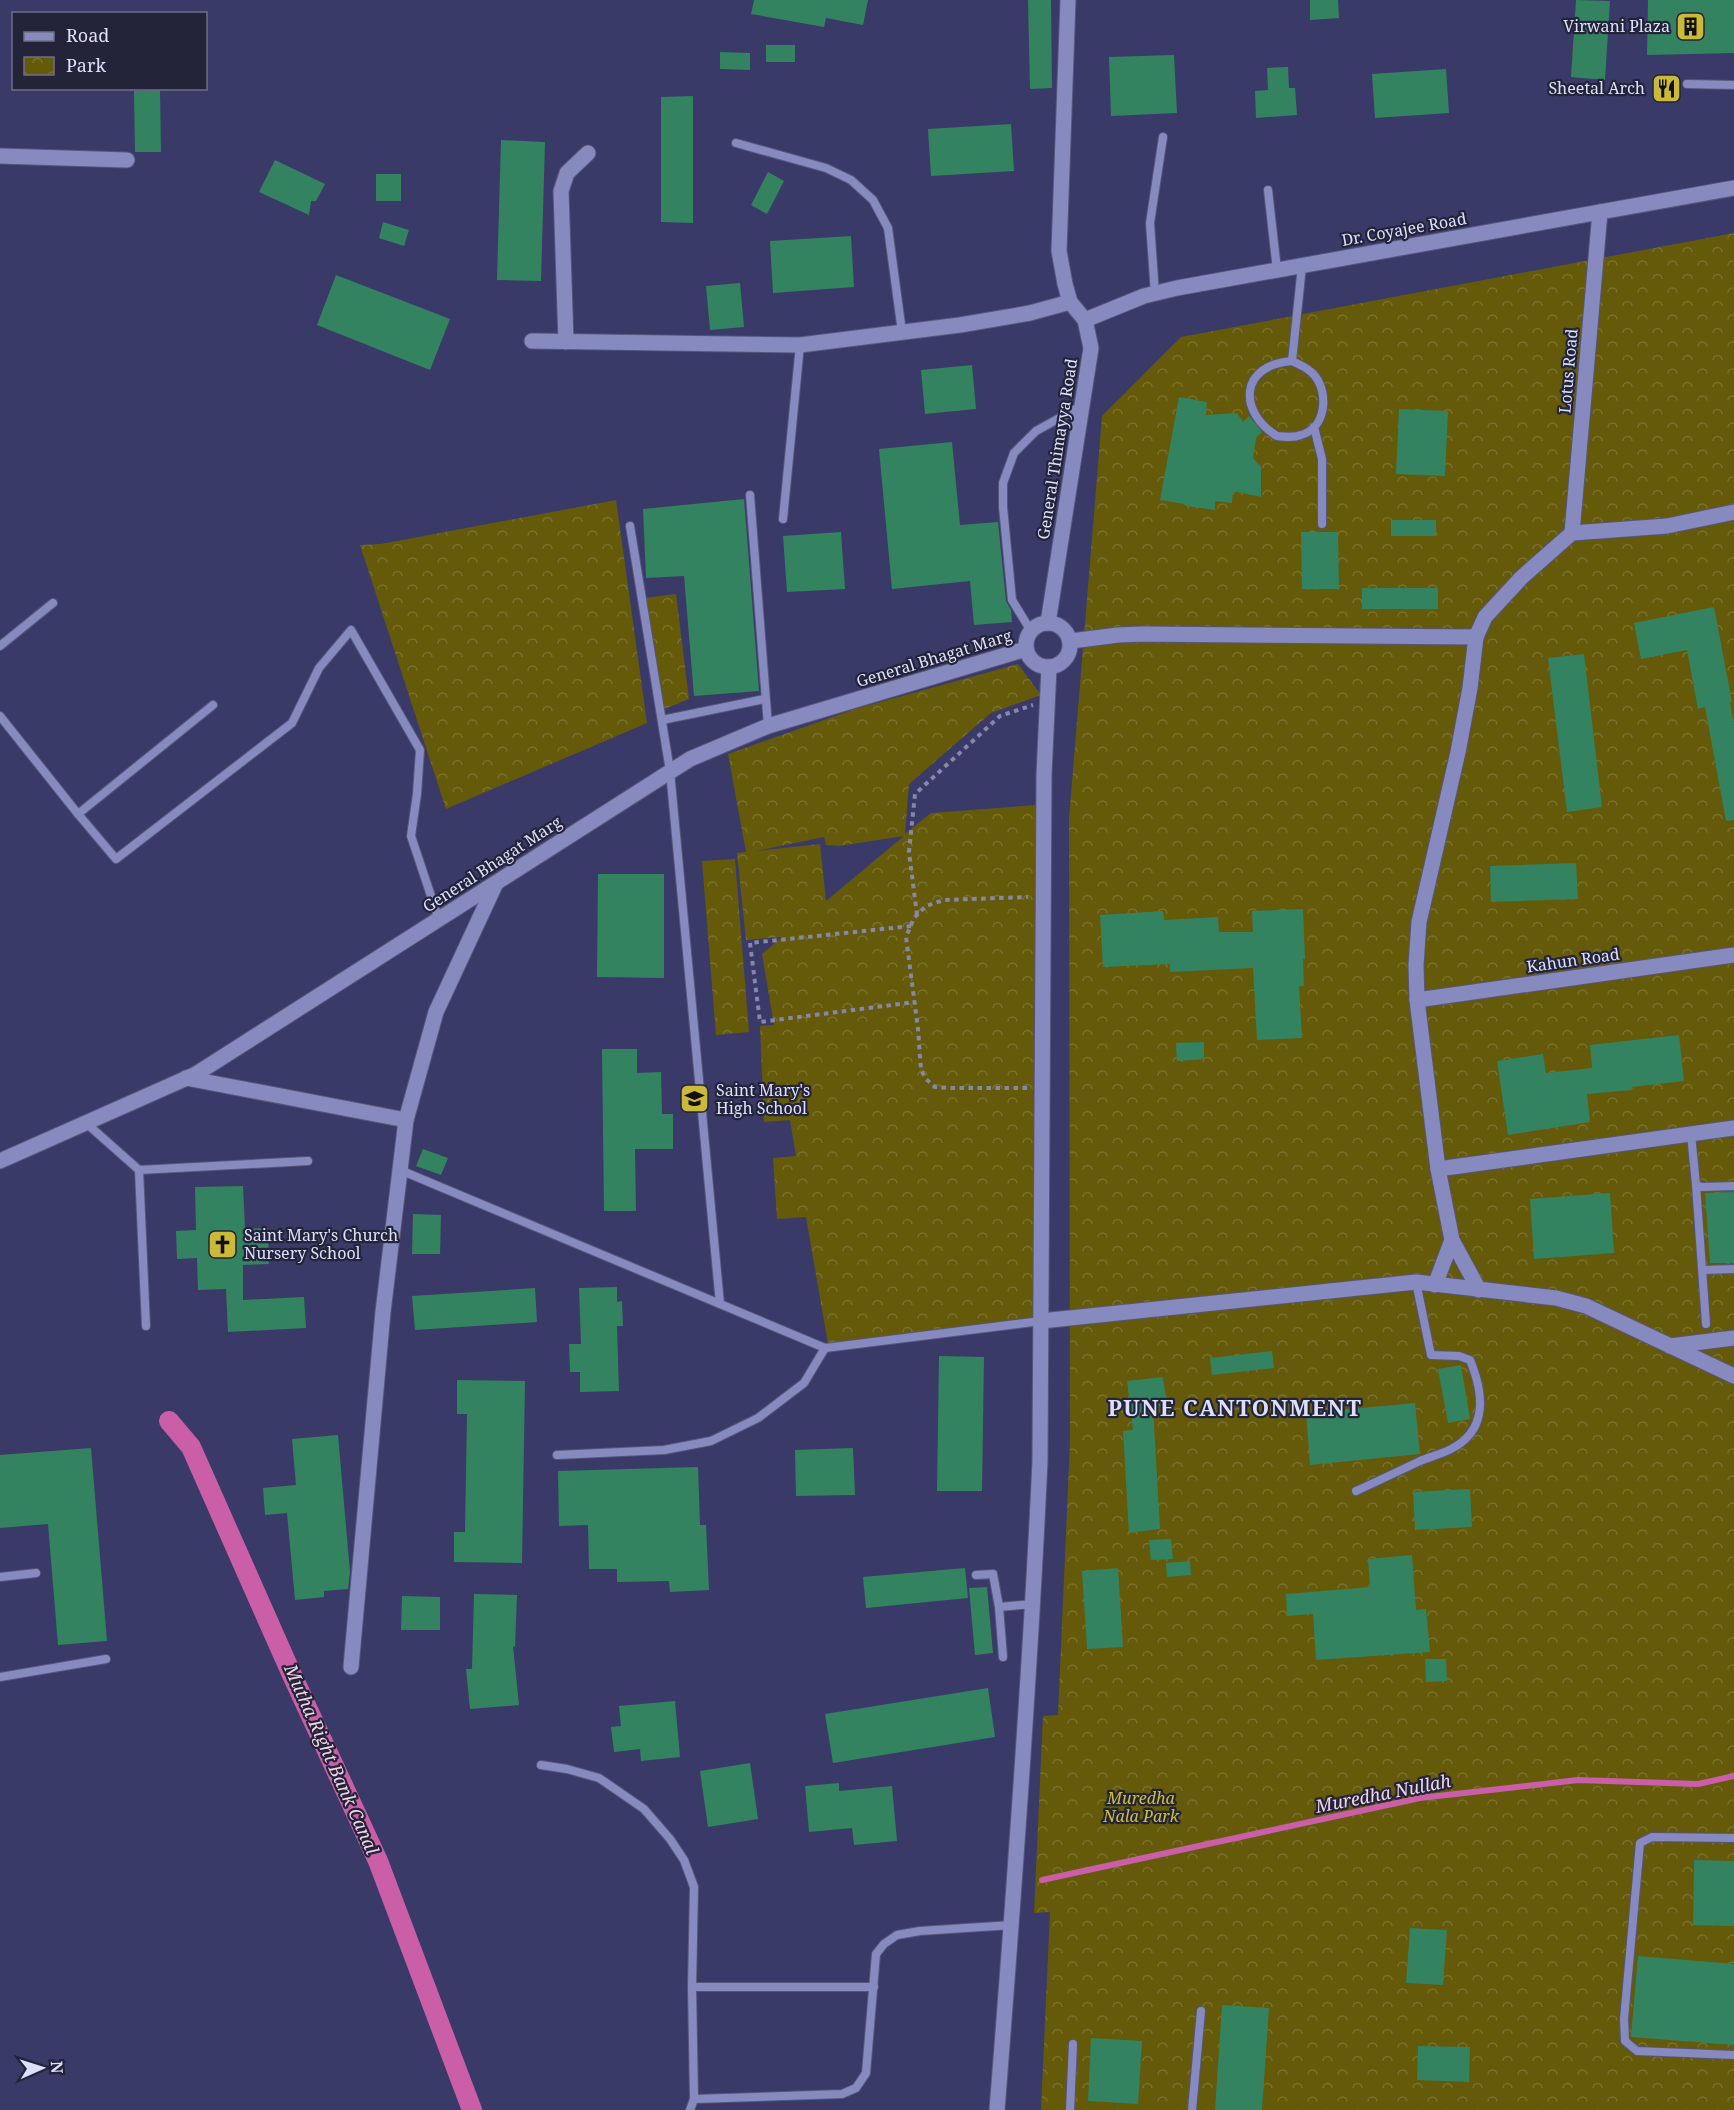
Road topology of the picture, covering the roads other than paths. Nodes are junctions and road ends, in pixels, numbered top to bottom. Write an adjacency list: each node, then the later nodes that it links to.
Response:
1 (1068, 0): 15 (street, General Thimayya Road)
2 (1687, 84): 3 (lane)
3 (1734, 85)
4 (1163, 137): 14 (lane)
5 (736, 143): 17 (lane)
6 (588, 153): 19 (street)
7 (0, 156): 8 (street)
8 (127, 159)
9 (1734, 188): 11 (street, Dr. Coyajee Road)
10 (1268, 190): 13 (lane)
11 (1600, 213): 12 (street, Dr. Coyajee Road); 29 (street, Lotus Road)
12 (1302, 266): 13 (street, Dr. Coyajee Road); 21 (lane)
13 (1277, 270): 14 (street, Dr. Coyajee Road)
14 (1155, 294): 16 (street, Dr. Coyajee Road)
15 (1070, 302): 16 (street, General Thimayya Road); 17 (street)
16 (1085, 320): 22 (street, General Thimayya Road)
17 (902, 332): 20 (street)
18 (532, 341): 19 (street)
19 (566, 342): 20 (street)
20 (800, 345): 26 (lane)
21 (1292, 361): 23 (lane); 23 (lane)
22 (1083, 404): 31 (street, General Thimayya Road); 32 (lane)
23 (1314, 427): 27 (lane)
24 (750, 495): 38 (lane)
25 (1734, 512): 29 (street)
26 (783, 519)
27 (1322, 524)
28 (630, 526): 41 (lane)
29 (1572, 533): 33 (street)
30 (53, 603): 35 (lane)
31 (1048, 622): 32 (street); 34 (street)
32 (1031, 631): 36 (street)
33 (1476, 638): 34 (street); 48 (street)
34 (1071, 641): 37 (street)
35 (0, 646)
36 (1026, 649): 37 (street); 42 (street, General Bhagat Marg)
37 (1049, 668): 68 (street)
38 (765, 699): 41 (lane); 42 (lane)
39 (213, 705): 44 (lane)
40 (0, 716): 44 (lane)
41 (662, 720): 43 (lane)
42 (768, 726): 43 (street, General Bhagat Marg)
43 (670, 771): 45 (street, General Bhagat Marg); 67 (lane)
44 (78, 814): 46 (lane)
45 (496, 884): 46 (street, General Bhagat Marg); 50 (street)
46 (439, 920): 49 (street, General Bhagat Marg)
47 (1734, 955): 48 (street, Kahun Road)
48 (1417, 1000): 56 (street)
49 (186, 1078): 50 (street); 51 (street, General Bhagat Marg)
50 (405, 1120): 58 (street)
51 (86, 1123): 54 (street, General Bhagat Marg); 57 (lane)
52 (1734, 1128): 53 (street)
53 (1691, 1134): 56 (street); 59 (lane)
54 (0, 1161)
55 (309, 1161): 57 (lane)
56 (1438, 1169): 61 (street)
57 (139, 1170): 70 (lane)
58 (400, 1170): 67 (lane); 84 (street)
59 (1696, 1185): 60 (lane); 63 (lane)
60 (1734, 1186)
61 (1452, 1240): 65 (street); 66 (street)
62 (1734, 1269): 63 (lane)
63 (1703, 1270): 69 (lane)
64 (1416, 1282): 65 (street); 68 (street); 76 (lane)
65 (1435, 1285): 66 (street)
66 (1479, 1290): 72 (street)
67 (720, 1304): 73 (lane)
68 (1041, 1322): 73 (lane); 80 (street)
69 (1706, 1324)
70 (146, 1326)
71 (1734, 1338): 72 (street)
72 (1670, 1346): 74 (street)
73 (825, 1348): 75 (lane)
74 (1734, 1376)
75 (557, 1455)
76 (1356, 1491)
77 (36, 1573): 79 (lane)
78 (976, 1575): 81 (lane)
79 (0, 1577)
80 (1033, 1604): 81 (lane); 88 (street)
81 (999, 1606): 82 (lane)
82 (1003, 1657)
83 (106, 1659): 85 (lane)
84 (351, 1667)
85 (0, 1677)
86 (541, 1765): 89 (lane)
87 (1734, 1838): 93 (lane)
88 (1012, 1925): 90 (lane); 96 (street)
89 (692, 1987): 90 (lane); 94 (lane)
90 (874, 1987): 94 (lane)
91 (1201, 2011): 98 (lane)
92 (1073, 2044): 97 (lane)
93 (1734, 2055)
94 (694, 2099): 95 (lane)
95 (690, 2110)
96 (997, 2110)
97 (1070, 2110)
98 (1192, 2110)

